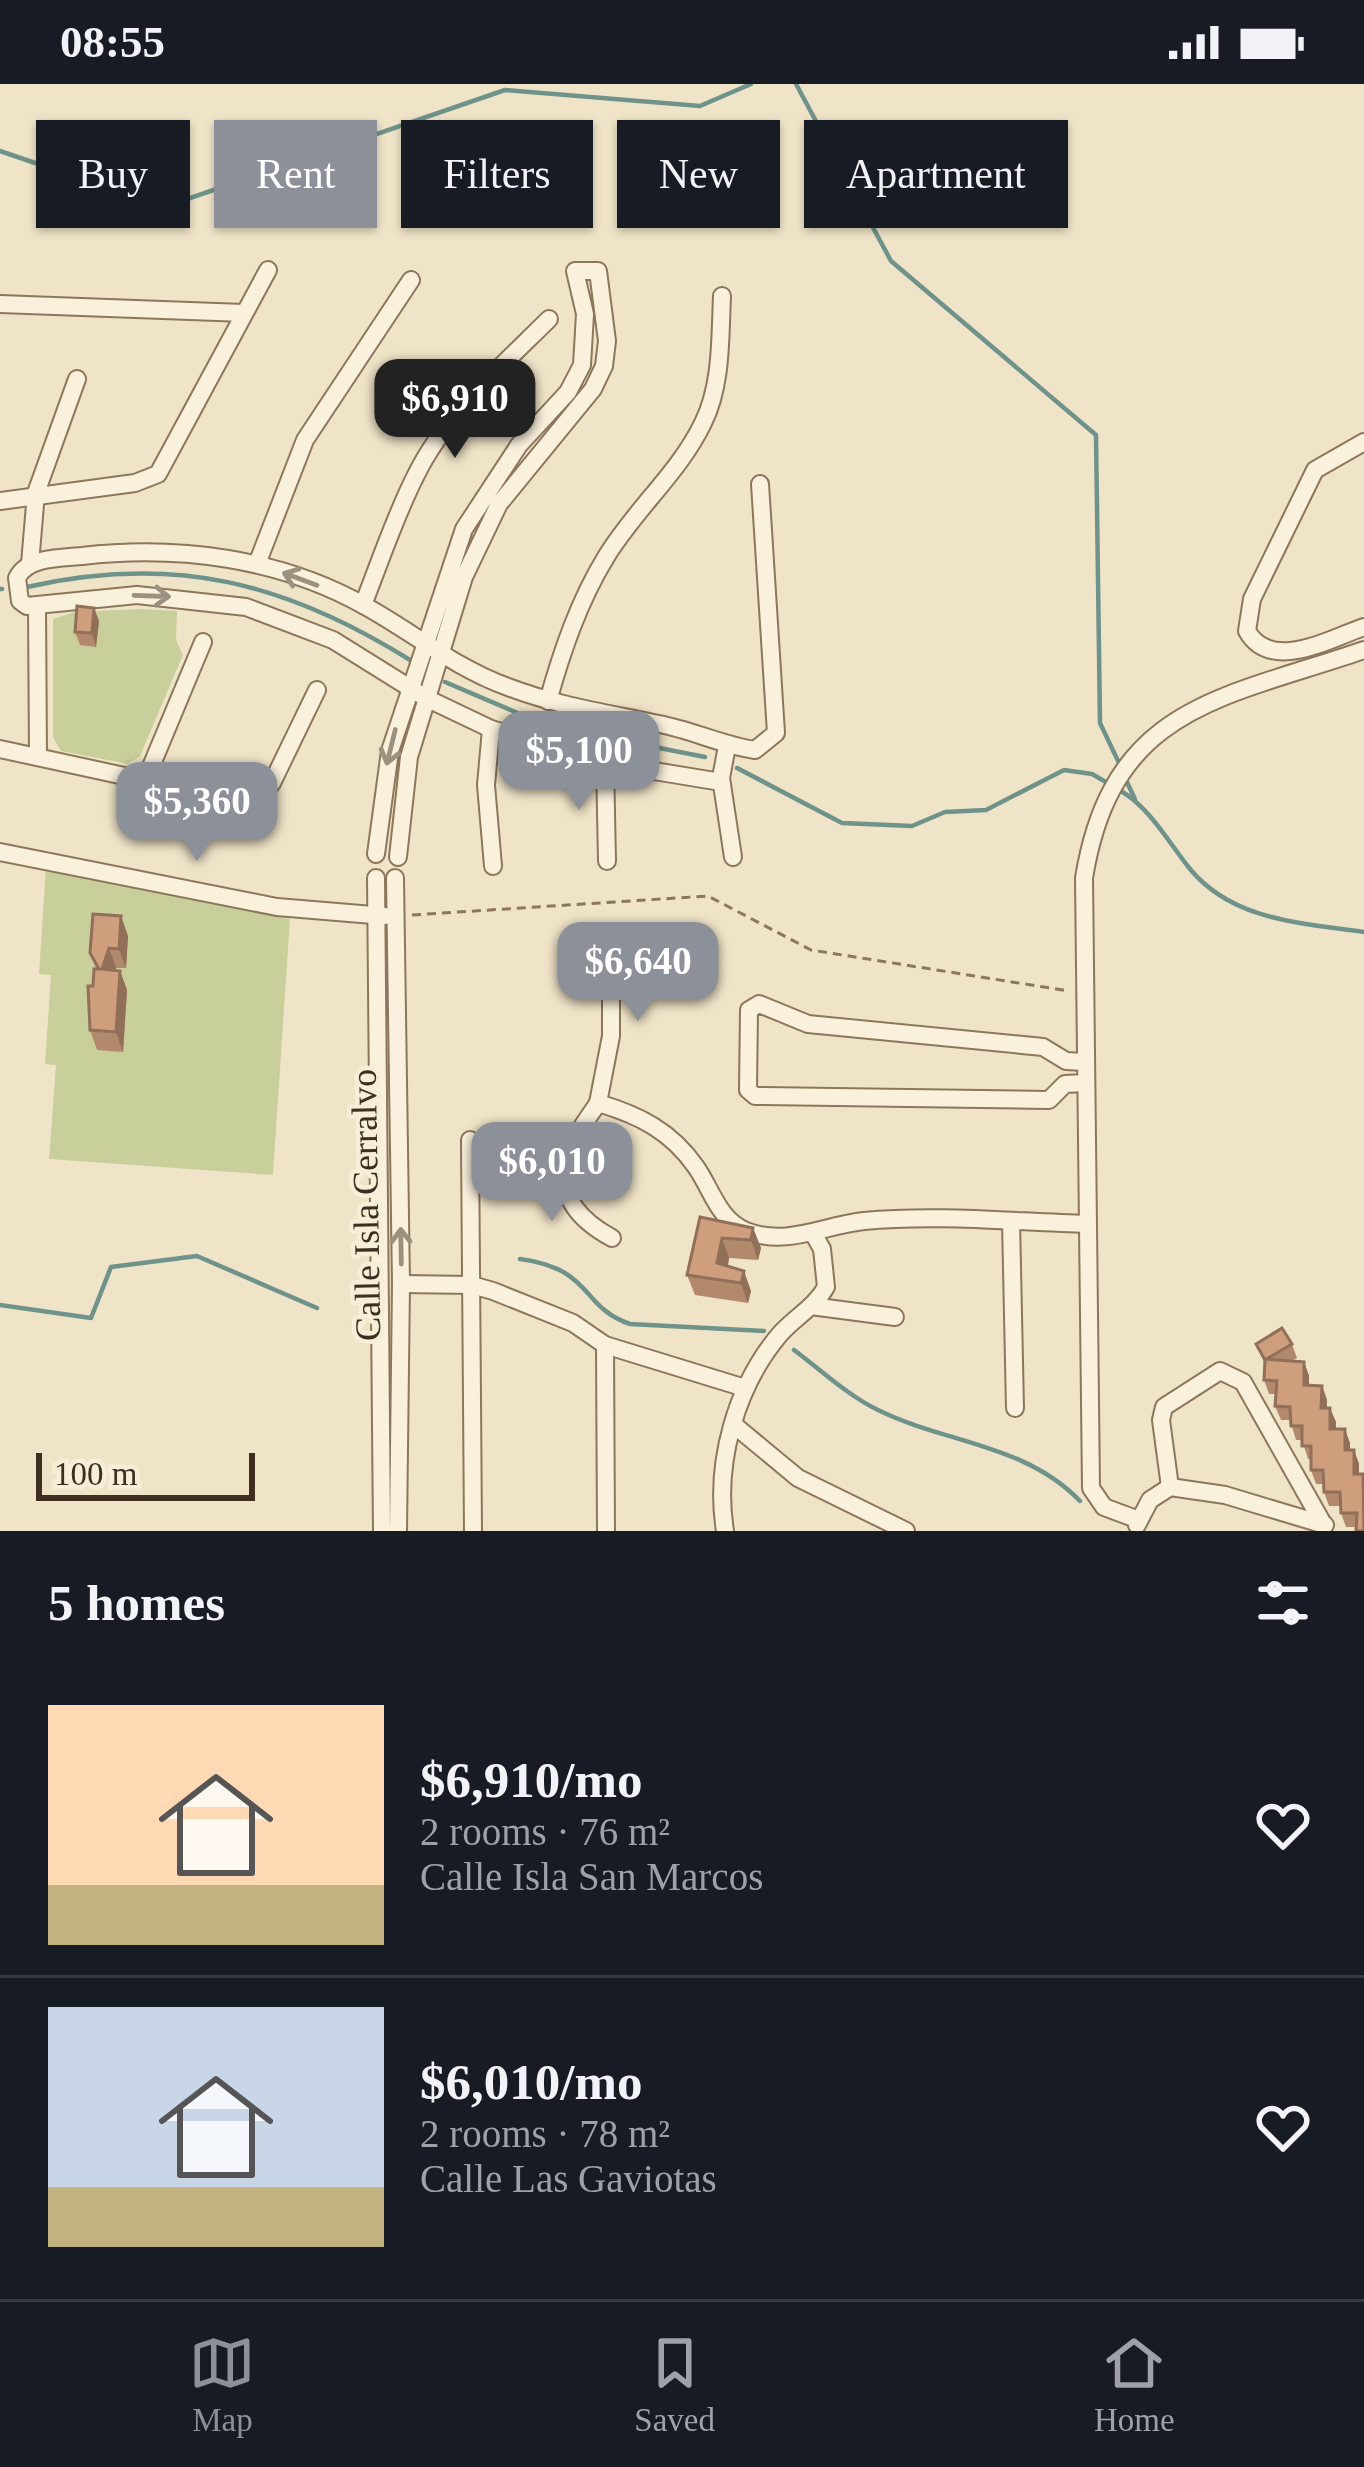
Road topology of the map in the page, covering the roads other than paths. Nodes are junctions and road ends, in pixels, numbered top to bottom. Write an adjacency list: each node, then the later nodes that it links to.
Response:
1 (268, 270): 5 (street)
2 (411, 280): 13 (street)
3 (722, 296): 24 (street)
4 (0, 304): 5 (street)
5 (244, 313): 10 (street)
6 (549, 319): 14 (street)
7 (77, 379): 10 (street)
8 (1364, 442): 16 (street)
9 (760, 484): 26 (street)
10 (36, 493): 11 (street); 12 (street)
11 (0, 501)
12 (30, 563): 13 (street); 15 (street)
13 (256, 564): 14 (street, one-way to 13)
14 (363, 605): 18 (street)
15 (37, 607): 21 (street, one-way to 21); 28 (street)
16 (1364, 627)
17 (203, 642): 31 (street)
18 (422, 643): 20 (street); 20 (street); 21 (street)
19 (1364, 650): 41 (street)
20 (439, 654): 23 (street); 24 (street)
21 (409, 688): 23 (street); 33 (street, one-way to 33)
22 (317, 690): 31 (street)
23 (426, 698): 25 (street); 35 (street)
24 (548, 701): 26 (street)
25 (491, 729): 29 (street); 37 (street)
26 (727, 746): 30 (street)
27 (0, 749): 28 (street)
28 (38, 757): 31 (street)
29 (605, 763): 30 (street); 36 (street)
30 (721, 778): 34 (street)
31 (145, 781)
32 (0, 852): 39 (street)
33 (376, 854): 35 (street); 38 (street)
34 (734, 856)
35 (398, 857): 38 (street)
36 (607, 861)
37 (493, 866)
38 (386, 878): 39 (street, Calle Isla Cerralvo)
39 (383, 916): 49 (street, Calle Isla Cerralvo, one-way to 39); 60 (street, Calle Isla Cerralvo)
40 (610, 940): 43 (street)
41 (1085, 1062): 42 (street); 42 (street)
42 (1085, 1083): 46 (street)
43 (598, 1103): 44 (street); 47 (street)
44 (558, 1162): 48 (street); 50 (street)
45 (1011, 1222): 46 (street); 47 (street); 55 (street)
46 (1087, 1224): 58 (street)
47 (813, 1233): 51 (street)
48 (612, 1238)
49 (401, 1284): 50 (street); 61 (street, Calle Isla Cerralvo)
50 (472, 1286): 53 (street); 62 (street)
51 (811, 1306): 52 (street); 54 (street)
52 (895, 1317)
53 (605, 1345): 54 (street); 63 (street)
54 (745, 1388): 56 (street)
55 (1016, 1408)
56 (734, 1425): 64 (street); 65 (street)
57 (1170, 1486): 58 (street); 59 (street); 59 (street)
58 (1137, 1526)
59 (1326, 1526)
60 (382, 1531)
61 (398, 1531)
62 (473, 1531)
63 (606, 1531)
64 (725, 1531)
65 (907, 1531)

